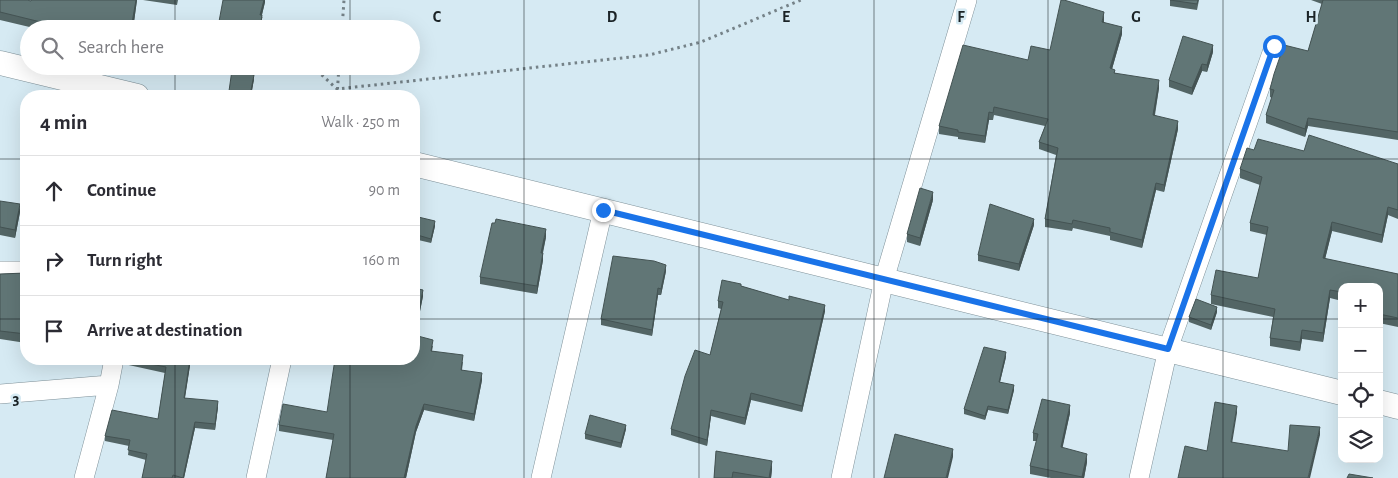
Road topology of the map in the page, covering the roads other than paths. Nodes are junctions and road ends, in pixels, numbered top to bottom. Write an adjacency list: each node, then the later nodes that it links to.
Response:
1 (967, 0): 11 (street)
2 (1274, 46): 12 (street)
3 (0, 63): 4 (street)
4 (20, 68)
5 (50, 75): 6 (street)
6 (112, 90)
7 (420, 165): 8 (street)
8 (603, 210): 11 (street); 22 (street)
9 (0, 270): 10 (street)
10 (20, 271)
11 (884, 280): 12 (street); 23 (street)
12 (1168, 349): 16 (street); 24 (street)
13 (113, 365): 15 (street)
14 (281, 365): 21 (street)
15 (109, 385): 17 (street); 20 (street)
16 (1338, 392)
17 (0, 394)
18 (1383, 403): 19 (street)
19 (1398, 407)
20 (84, 478)
21 (256, 478)
22 (541, 478)
23 (841, 478)
24 (1139, 478)

